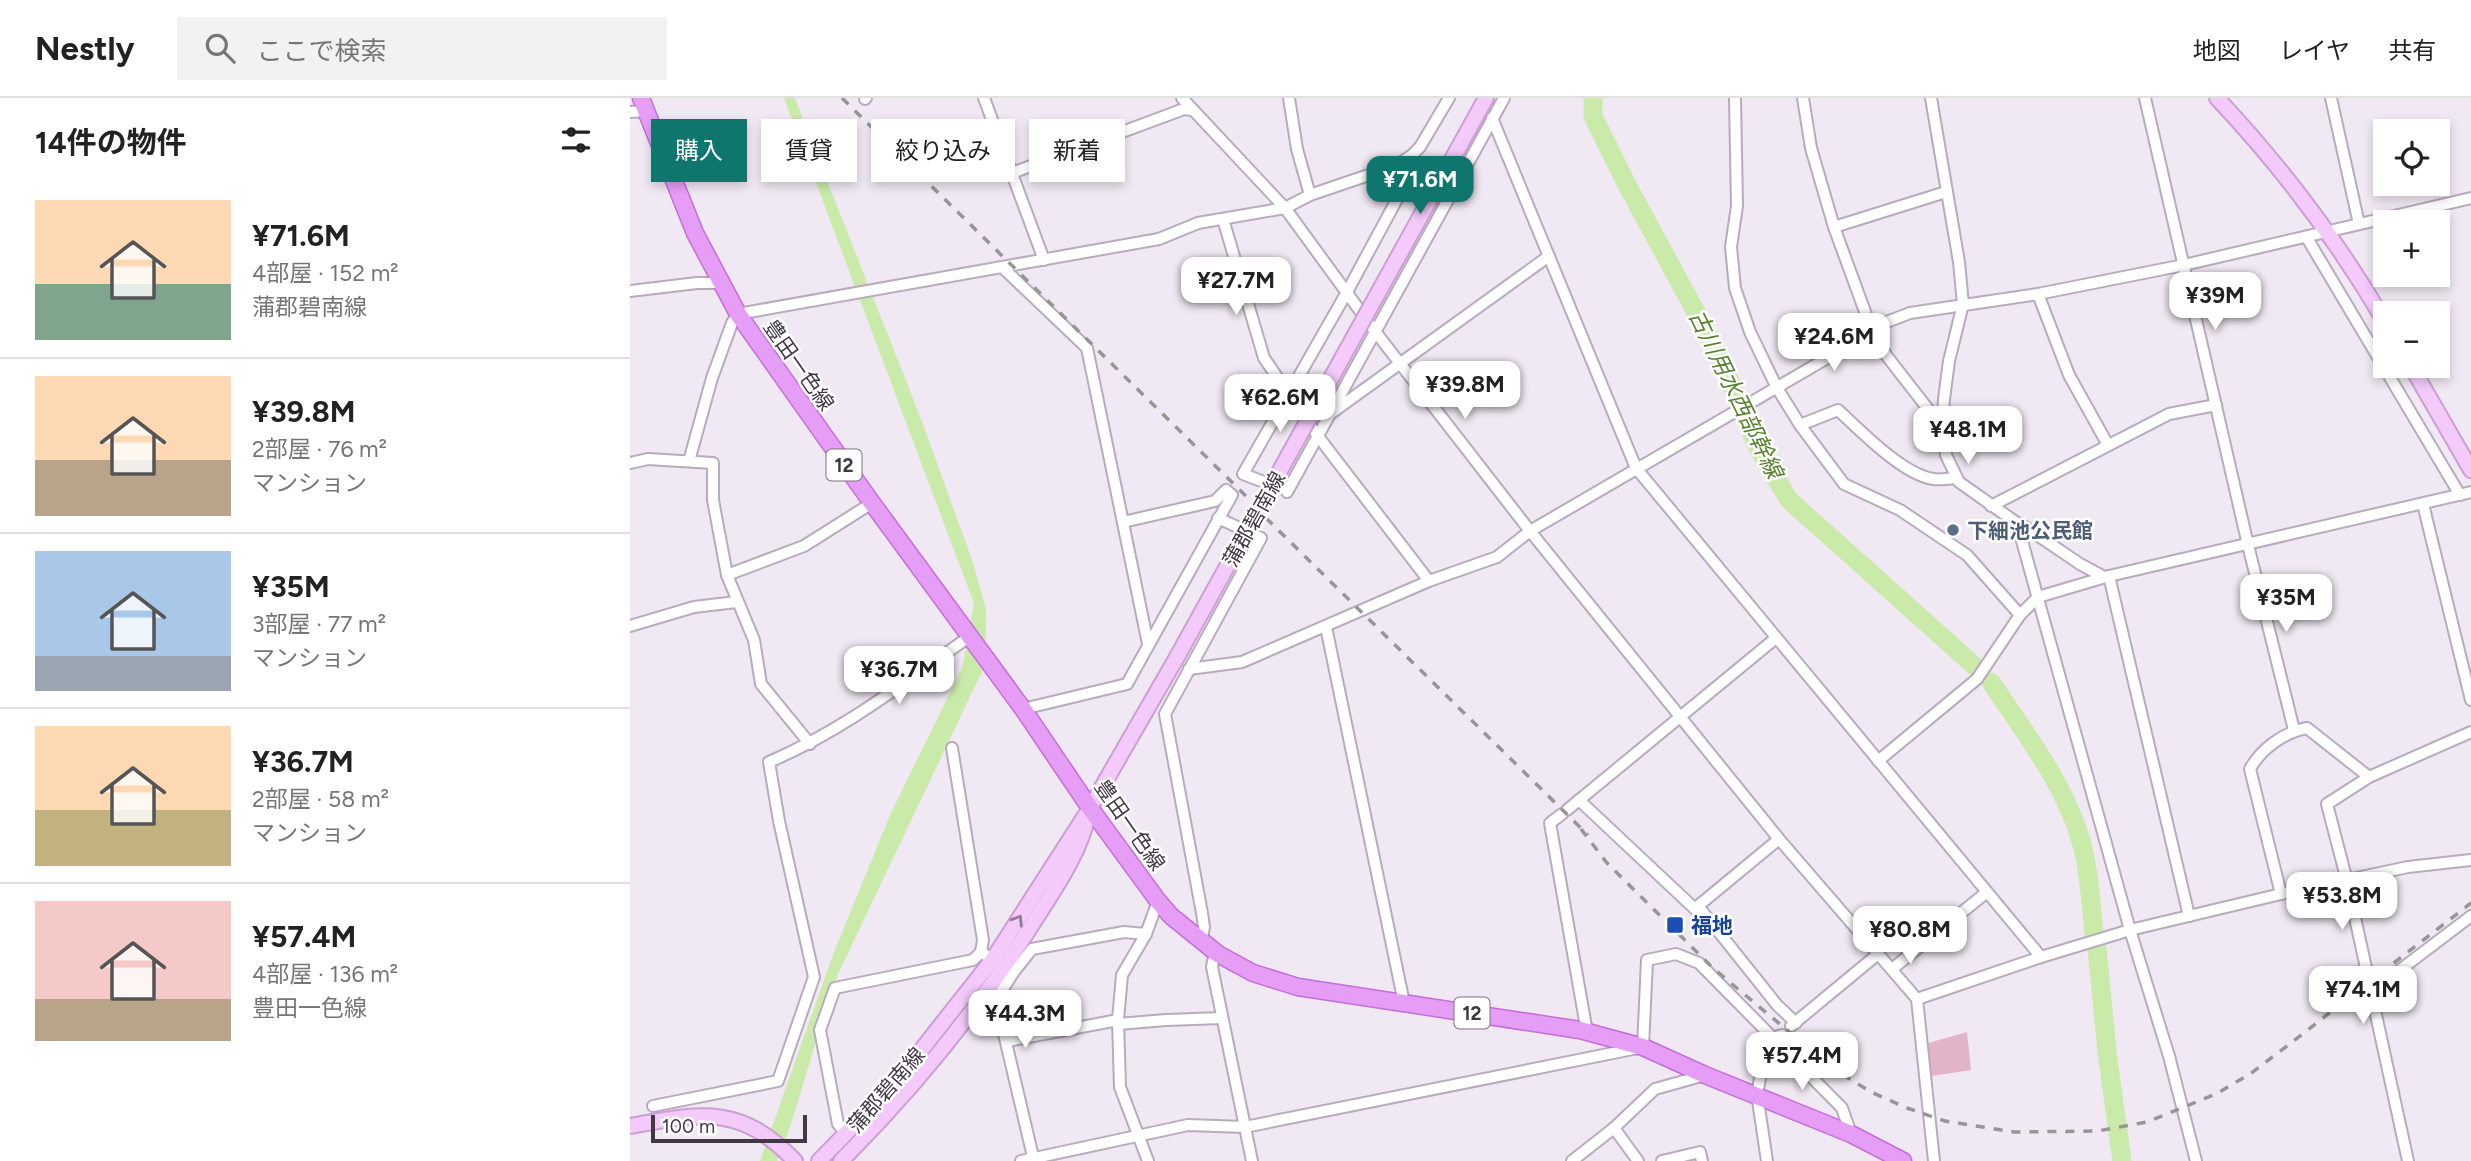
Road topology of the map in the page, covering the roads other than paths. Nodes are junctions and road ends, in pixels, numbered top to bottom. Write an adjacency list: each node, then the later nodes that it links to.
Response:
1 (984, 98): 17 (street)
2 (1182, 98): 15 (street)
3 (1289, 98): 22 (street)
4 (1449, 98): 18 (street)
5 (1478, 98): 28 (main road, 蒲郡碧南線)
6 (1486, 98): 28 (main road, 蒲郡碧南線)
7 (1504, 98): 16 (street)
8 (1735, 98): 46 (street)
9 (1803, 98): 27 (street)
10 (1931, 98): 21 (street)
11 (2145, 98): 33 (street)
12 (2217, 98): 29 (main road)
13 (2331, 98): 26 (street)
14 (639, 107): 35 (main road, 豊田一色線 / 12)
15 (1192, 110): 19 (street); 24 (street)
16 (1492, 118): 31 (street); 43 (street)
17 (992, 119)
18 (1411, 156): 22 (street); 37 (street)
19 (1015, 172)
20 (1015, 181): 32 (street)
21 (1946, 192): 27 (street); 40 (street)
22 (1310, 195): 24 (street)
23 (2471, 198): 26 (street)
24 (1285, 208): 25 (street); 37 (street)
25 (1223, 219): 32 (street); 47 (street)
26 (2359, 224): 29 (street)
27 (1834, 227): 42 (street)
28 (1414, 228): 92 (main road, 蒲郡碧南線, bridge)
29 (2329, 232): 30 (street); 39 (main road)
30 (2307, 238): 33 (street); 61 (street)
31 (1549, 256): 44 (street); 56 (street)
32 (1044, 260): 34 (street)
33 (2184, 265): 38 (street); 48 (street)
34 (1002, 267): 41 (street); 66 (street)
35 (719, 283): 36 (street); 41 (main road, 豊田一色線 / 12)
36 (630, 291)
37 (1347, 292): 43 (street); 47 (street)
38 (2038, 294): 40 (street); 53 (street)
39 (2373, 303)
40 (1963, 304): 42 (street); 51 (street)
41 (738, 314): 54 (street); 62 (main road, 豊田一色線 / 12)
42 (1871, 328): 46 (street); 51 (street)
43 (1374, 330): 44 (street); 49 (street)
44 (1401, 364): 49 (street); 68 (street)
45 (2418, 378): 57 (main road)
46 (1777, 388): 50 (street); 56 (street)
47 (1289, 395): 52 (street); 59 (street)
48 (2216, 405): 53 (street); 69 (street)
49 (1328, 416): 52 (street)
50 (1800, 425): 58 (street); 75 (street)
51 (1942, 427): 58 (street)
52 (1317, 435): 60 (street); 72 (street)
53 (2108, 444): 64 (street)
54 (689, 461): 55 (street); 70 (street)
55 (630, 463)
56 (1636, 468): 68 (street); 79 (street)
57 (2471, 470)
58 (1955, 478): 64 (street)
59 (1264, 482)
60 (1287, 492)
61 (2465, 494): 63 (street)
62 (872, 503): 70 (street); 78 (main road, 豊田一色線 / 12)
63 (2423, 504): 69 (street); 82 (street)
64 (1991, 506): 67 (street)
65 (1218, 519): 66 (street); 80 (street); 81 (street)
66 (1123, 522): 80 (street)
67 (2017, 523): 71 (street); 73 (street)
68 (1530, 531): 72 (street); 84 (street)
69 (2248, 545): 71 (street); 85 (street)
70 (727, 575): 74 (street)
71 (2107, 577): 73 (street); 100 (street)
72 (1429, 581): 77 (street)
73 (2038, 597): 75 (street); 102 (street)
74 (736, 602): 76 (street); 87 (street)
75 (2020, 615): 89 (street)
76 (630, 626)
77 (1326, 626): 81 (street); 113 (street)
78 (969, 637): 83 (main road, 豊田一色線 / 12); 87 (street)
79 (1776, 638): 84 (street); 89 (street)
80 (1148, 644): 83 (street)
81 (1189, 669): 104 (street)
82 (2471, 700)
83 (1023, 709): 92 (main road, 豊田一色線 / 12)
84 (1681, 717): 91 (street); 93 (street)
85 (2294, 730): 90 (street); 97 (street)
86 (2471, 732): 90 (street)
87 (810, 744): 122 (street)
88 (952, 748): 107 (street)
89 (1878, 761): 96 (street)
90 (2369, 777): 95 (street)
91 (1579, 800): 99 (street); 117 (street)
92 (1090, 807): 98 (main road, 豊田一色線 / 12); 107 (main road, 蒲郡碧南線, one-way to 92); 110 (main road, 蒲郡碧南線)
93 (1779, 839): 99 (street); 106 (street)
94 (2471, 860): 95 (street)
95 (2347, 881): 97 (street); 111 (street)
96 (1987, 892): 108 (street); 109 (street)
97 (2281, 894): 100 (street)
98 (1158, 901): 103 (street); 104 (main road, 豊田一色線 / 12)
99 (1698, 906): 116 (street)
100 (2189, 916): 102 (street)
101 (2471, 916): 144 (street)
102 (2130, 930): 108 (street); 143 (street)
103 (1146, 934): 110 (street); 115 (street)
104 (1201, 942): 105 (main road, 豊田一色線 / 12)
105 (1219, 954): 113 (main road, 豊田一色線 / 12); 114 (street)
106 (1878, 954): 109 (street); 116 (street)
107 (987, 955): 110 (street); 126 (main road, 蒲郡碧南線); 126 (street)
108 (2041, 957): 112 (street)
109 (1892, 969): 112 (street)
110 (1009, 971): 118 (street); 133 (main road, 蒲郡碧南線)
111 (2368, 977)
112 (1917, 999): 142 (street)
113 (1404, 1003): 117 (main road, 豊田一色線 / 12)
114 (1222, 1018): 115 (street); 124 (street)
115 (1118, 1022): 118 (street); 128 (street)
116 (1785, 1030): 119 (street); 121 (street); 127 (street)
117 (1587, 1031): 119 (main road, 豊田一色線 / 12)
118 (1007, 1041): 130 (street)
119 (1643, 1046): 120 (main road, 豊田一色線 / 12); 124 (street)
120 (1705, 1075): 121 (main road, 豊田一色線 / 12); 125 (street)
121 (1757, 1094): 127 (main road, 豊田一色線 / 12); 141 (street)
122 (653, 1106)
123 (630, 1126): 131 (main road)
124 (1245, 1127): 128 (street); 136 (street)
125 (1614, 1128): 137 (street); 138 (street)
126 (848, 1134): 132 (main road, 蒲郡碧南線)
127 (1851, 1134): 129 (main road, 豊田一色線 / 12)
128 (1138, 1136): 130 (street); 135 (street)
129 (1892, 1159)
130 (1034, 1160): 134 (street)
131 (796, 1161)
132 (819, 1161)
133 (841, 1161)
134 (1021, 1161)
135 (1148, 1161)
136 (1252, 1161)
137 (1572, 1161)
138 (1638, 1161)
139 (1662, 1161): 140 (street)
140 (1702, 1161)
141 (1767, 1161)
142 (1934, 1161)
143 (2196, 1161)
144 (2408, 1161)

